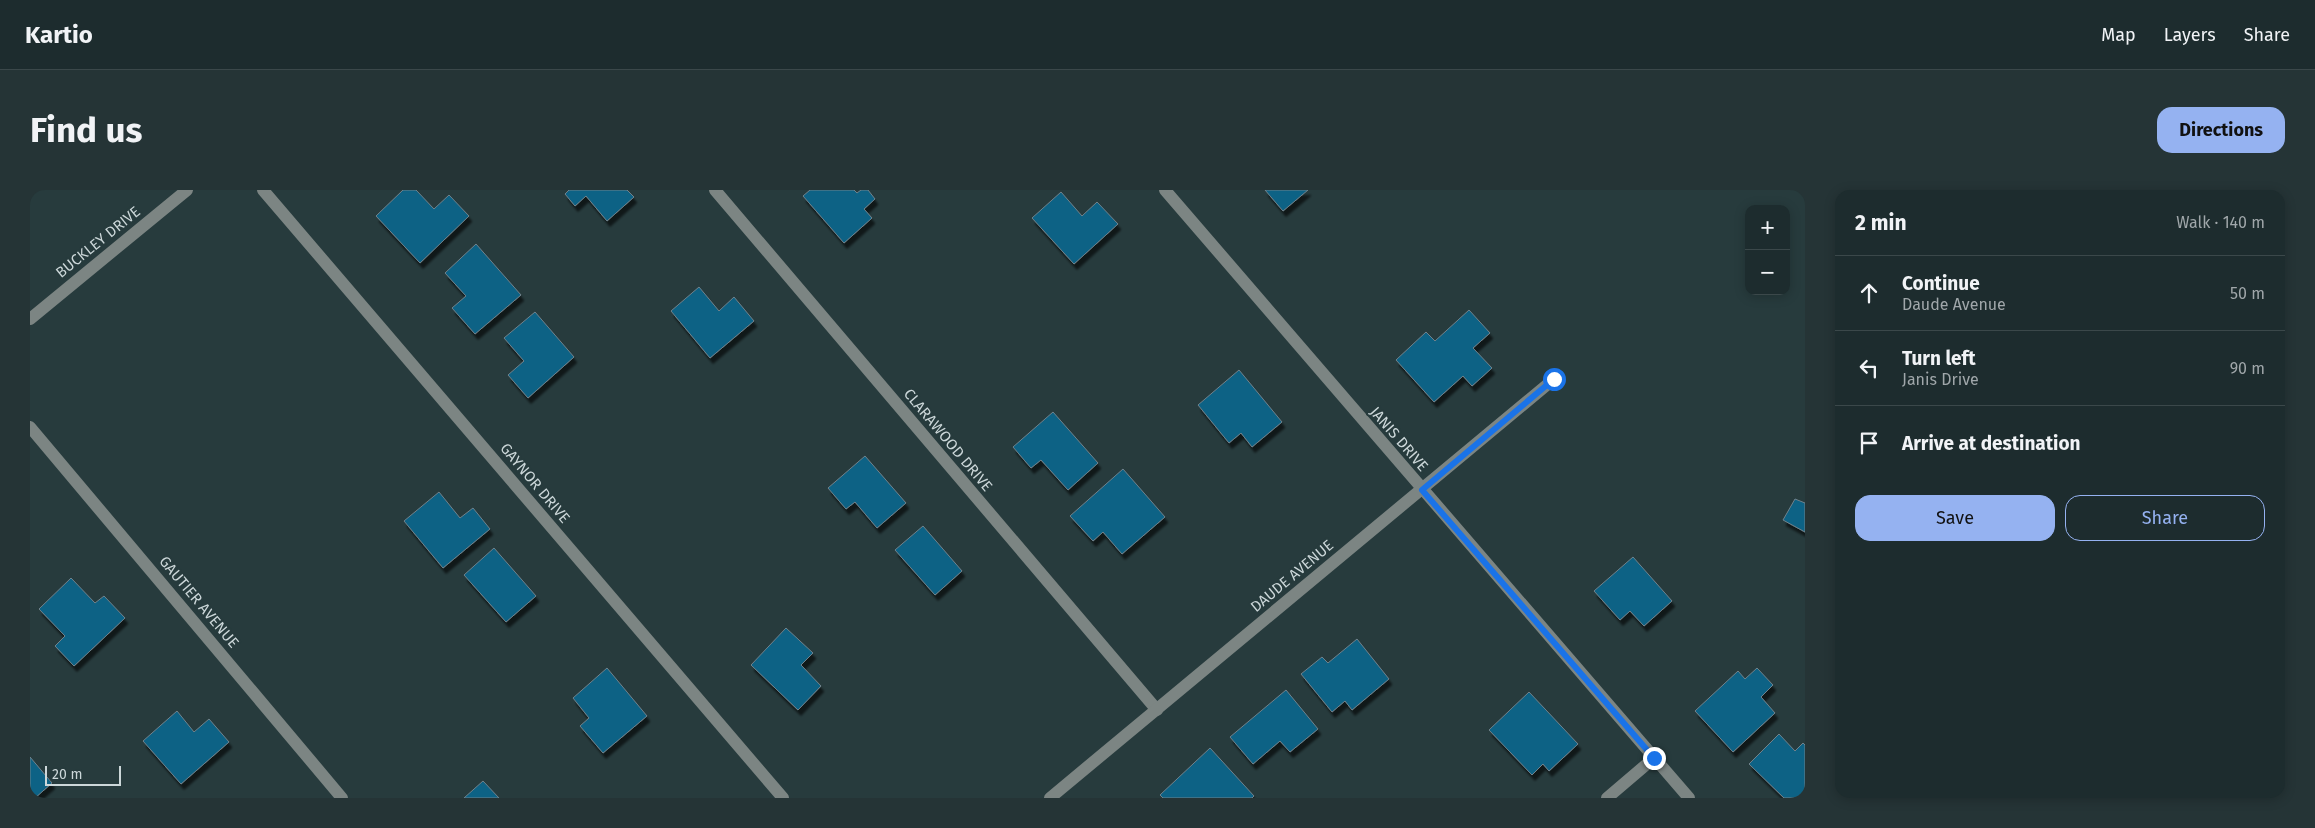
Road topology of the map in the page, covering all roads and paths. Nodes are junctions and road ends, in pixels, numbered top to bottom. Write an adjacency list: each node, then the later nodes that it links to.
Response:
1 (188, 190): 5 (street, BUCKLEY DRIVE)
2 (264, 190): 12 (street, GAYNOR DRIVE)
3 (715, 190): 9 (street, CLARAWOOD DRIVE)
4 (1165, 190): 8 (street, JANIS DRIVE)
5 (30, 319)
6 (1554, 379): 8 (street, DAUDE AVENUE)
7 (30, 427): 11 (street, GAUTIER AVENUE)
8 (1422, 490): 9 (street, DAUDE AVENUE); 10 (street, JANIS DRIVE)
9 (1157, 710): 13 (street, DAUDE AVENUE)
10 (1654, 758): 14 (street); 15 (street, JANIS DRIVE)
11 (342, 798)
12 (783, 798)
13 (1050, 798)
14 (1607, 798)
15 (1689, 798)

